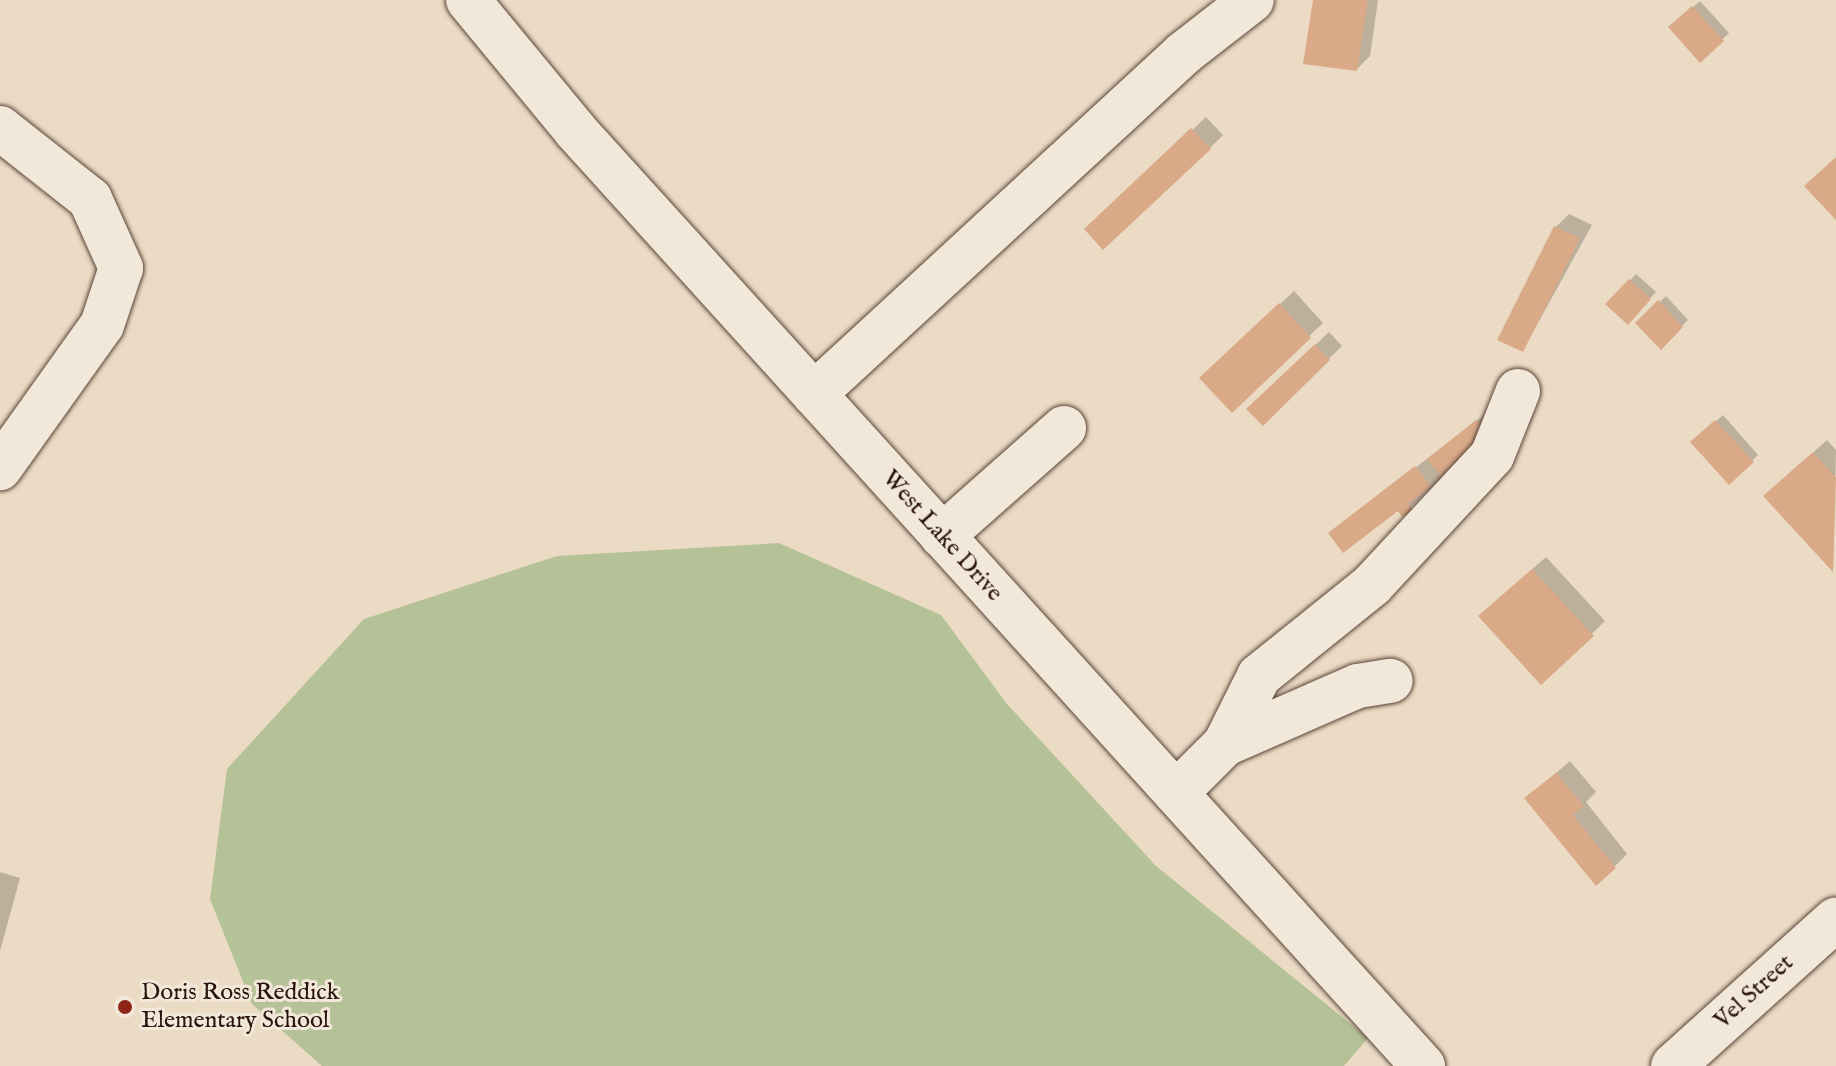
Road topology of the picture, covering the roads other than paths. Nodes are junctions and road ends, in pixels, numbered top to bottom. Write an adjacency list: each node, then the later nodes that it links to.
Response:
1 (468, 0): 5 (street, West Lake Drive)
2 (1252, 0): 5 (street)
3 (0, 128): 7 (street)
4 (1518, 391): 10 (street)
5 (814, 394): 8 (street, West Lake Drive)
6 (1064, 428): 8 (street)
7 (0, 468)
8 (942, 536): 11 (street, West Lake Drive)
9 (1391, 681): 10 (street)
10 (1225, 744): 11 (street)
11 (1176, 793): 13 (street, West Lake Drive)
12 (1836, 919): 14 (street, Vel Street)
13 (1423, 1066)
14 (1673, 1066)

